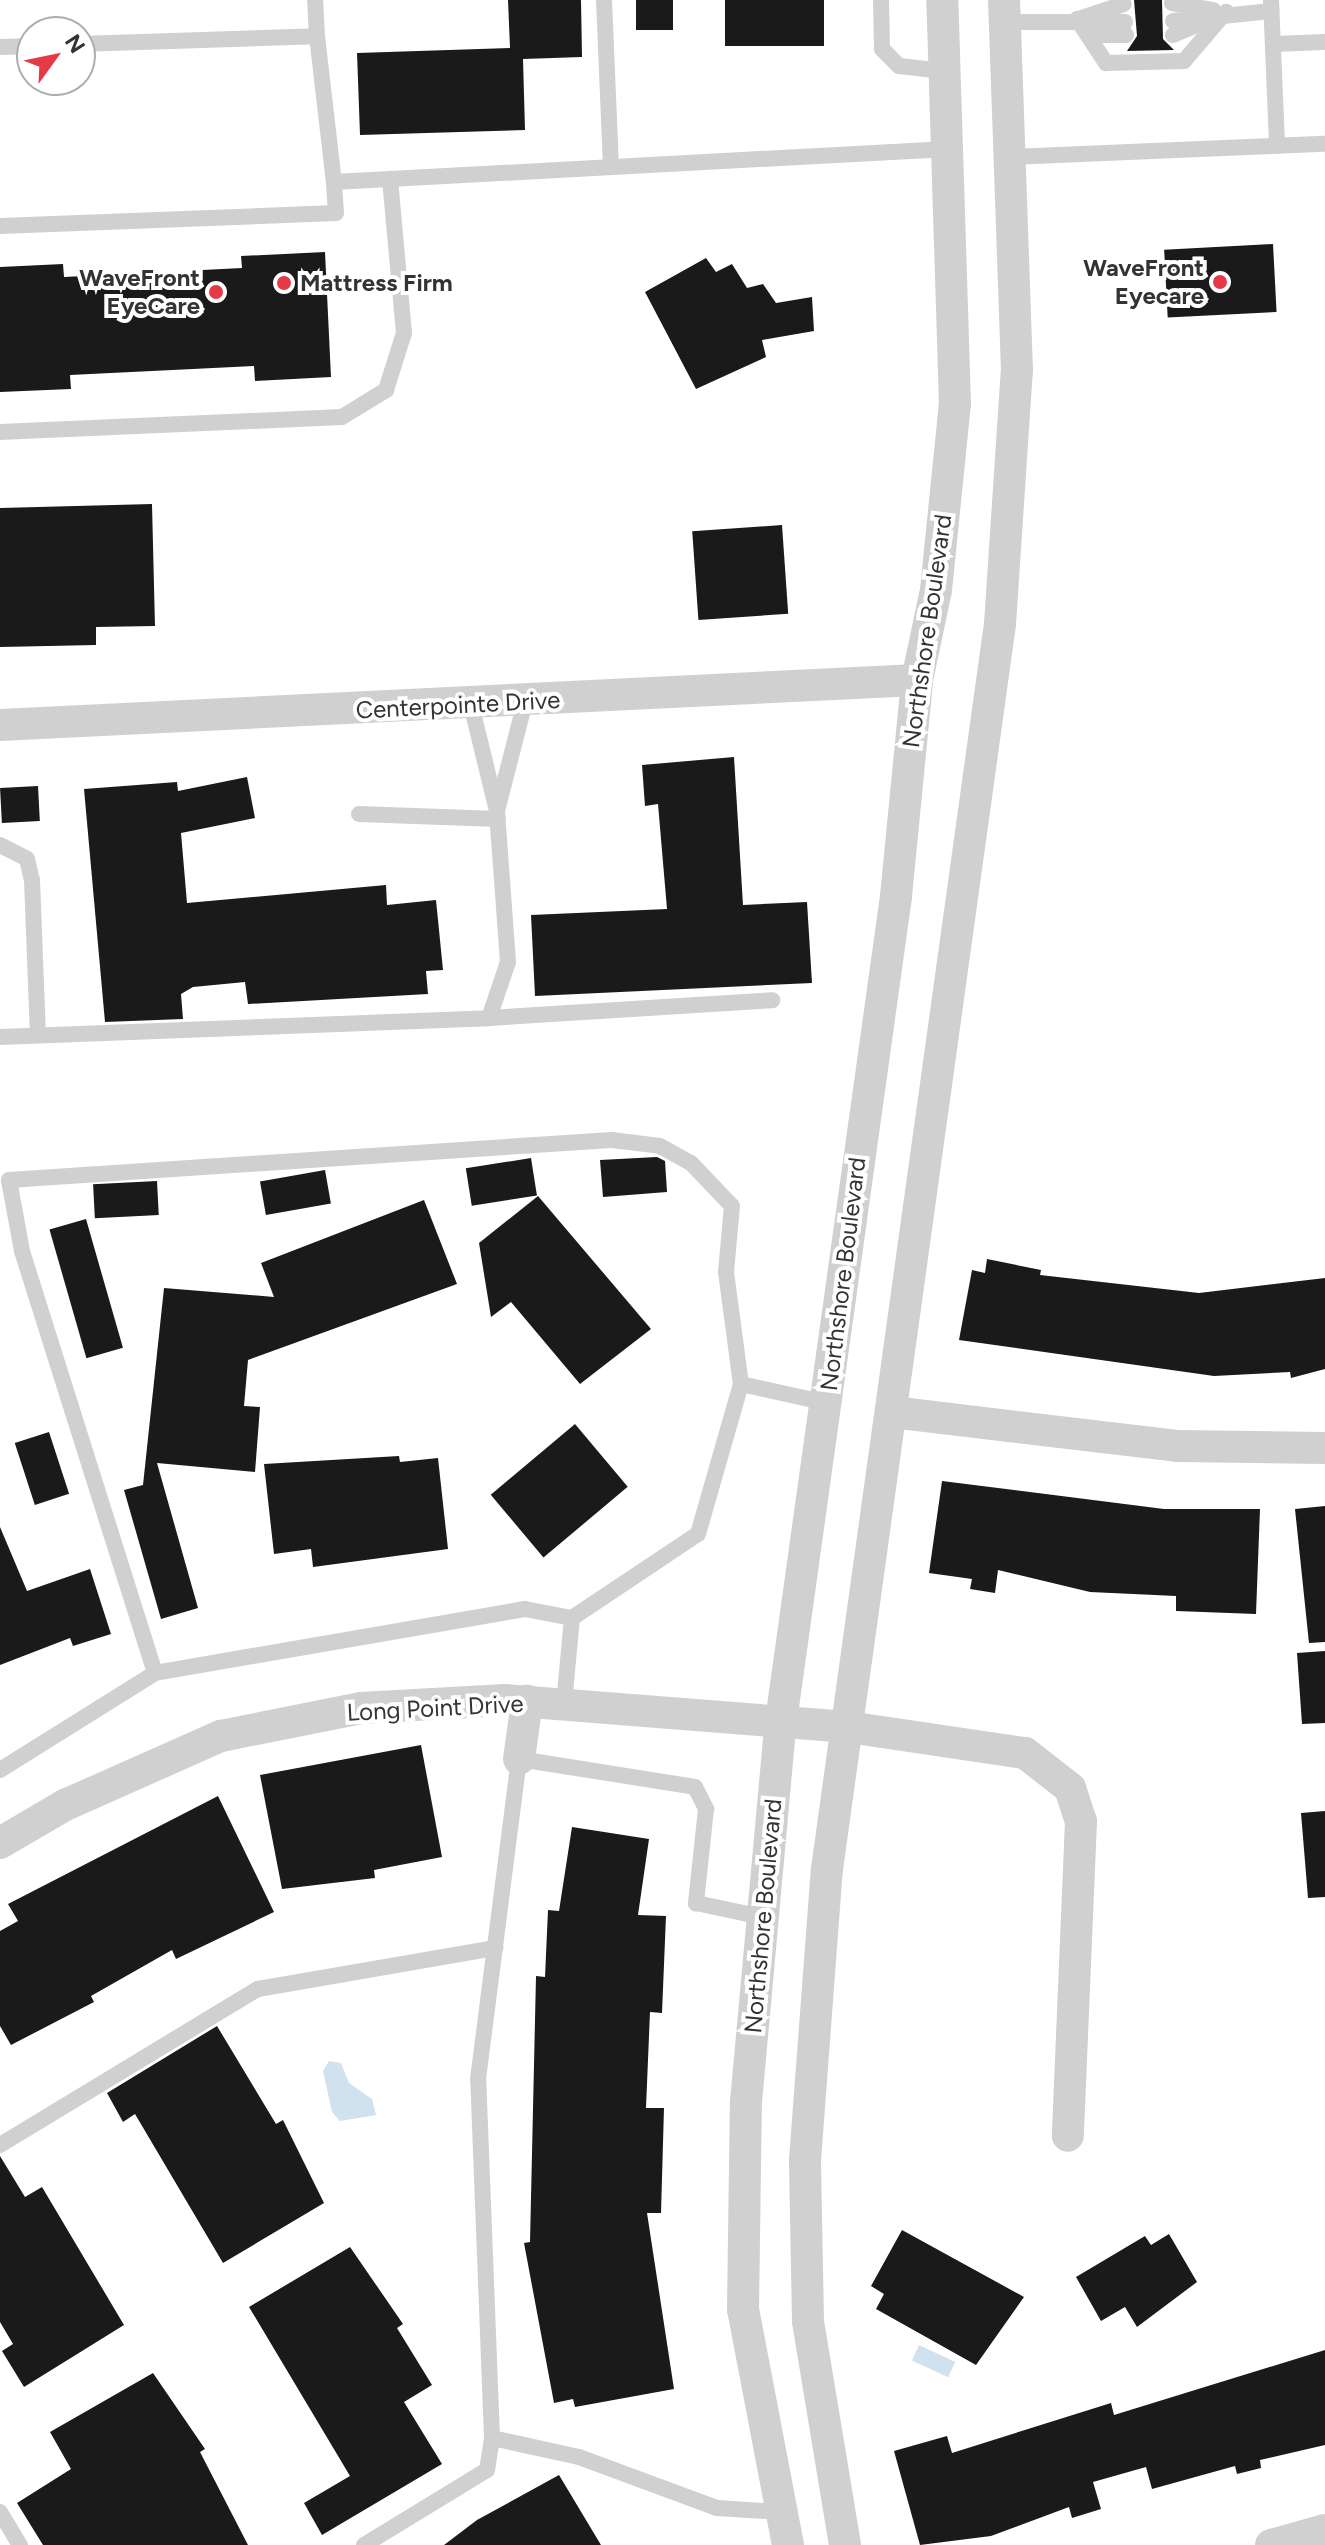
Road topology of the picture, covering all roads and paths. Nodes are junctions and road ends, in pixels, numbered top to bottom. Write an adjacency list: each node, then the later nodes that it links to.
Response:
1 (315, 0): 15 (lane)
2 (604, 0): 24 (lane)
3 (881, 0): 19 (lane)
4 (942, 0): 19 (street, Northshore Boulevard)
5 (1098, 0): 12 (lane)
6 (1197, 0): 11 (lane)
7 (1172, 3): 11 (lane)
8 (1124, 4): 12 (lane)
9 (1271, 6): 11 (lane); 18 (lane)
10 (1004, 11): 12 (lane); 23 (street)
11 (1226, 12): 12 (lane); 13 (lane)
12 (1077, 19): 14 (lane)
13 (1173, 28)
14 (1125, 29)
15 (317, 36): 17 (lane); 26 (lane)
16 (1325, 42): 18 (lane)
17 (96, 43)
18 (1273, 44): 21 (lane)
19 (944, 71): 22 (street, Northshore Boulevard)
20 (1325, 144): 21 (lane)
21 (1277, 146): 23 (lane)
22 (948, 149): 24 (lane); 29 (street, Northshore Boulevard)
23 (1009, 157): 43 (street)
24 (611, 167): 25 (lane)
25 (390, 179): 26 (lane); 28 (lane)
26 (334, 182): 27 (lane)
27 (0, 226)
28 (0, 432)
29 (917, 680): 30 (street, Centerpointe Drive); 42 (street, Northshore Boulevard)
30 (525, 702): 31 (street, Centerpointe Drive); 34 (lane)
31 (471, 704): 32 (street, Centerpointe Drive); 34 (lane)
32 (0, 725)
33 (359, 814): 34 (lane)
34 (498, 815): 37 (lane)
35 (0, 845): 38 (lane)
36 (772, 1000): 37 (lane)
37 (489, 1018): 38 (lane)
38 (38, 1035): 39 (lane)
39 (0, 1037)
40 (5, 1182): 41 (lane); 46 (lane)
41 (741, 1384): 42 (lane); 45 (lane)
42 (827, 1403): 49 (street, Northshore Boulevard)
43 (892, 1412): 44 (street); 50 (street)
44 (1325, 1448)
45 (572, 1618): 46 (lane); 48 (lane)
46 (155, 1673): 52 (lane)
47 (527, 1701): 48 (street, Long Point Drive); 51 (street); 53 (street, Long Point Drive)
48 (564, 1704): 49 (street, Long Point Drive)
49 (781, 1721): 50 (street, Long Point Drive); 54 (street, Northshore Boulevard)
50 (848, 1727): 56 (street, Long Point Drive); 65 (street)
51 (519, 1759): 54 (lane); 55 (lane)
52 (0, 1770)
53 (0, 1843)
54 (762, 1917): 60 (street, Northshore Boulevard)
55 (495, 1948): 57 (lane); 58 (lane)
56 (1068, 2136)
57 (0, 2145)
58 (492, 2438): 60 (lane); 63 (lane)
59 (0, 2512): 62 (lane)
60 (781, 2512): 64 (street, Northshore Boulevard)
61 (1325, 2530): 66 (street)
62 (20, 2545)
63 (364, 2545)
64 (788, 2545)
65 (845, 2545)
66 (1271, 2545)

